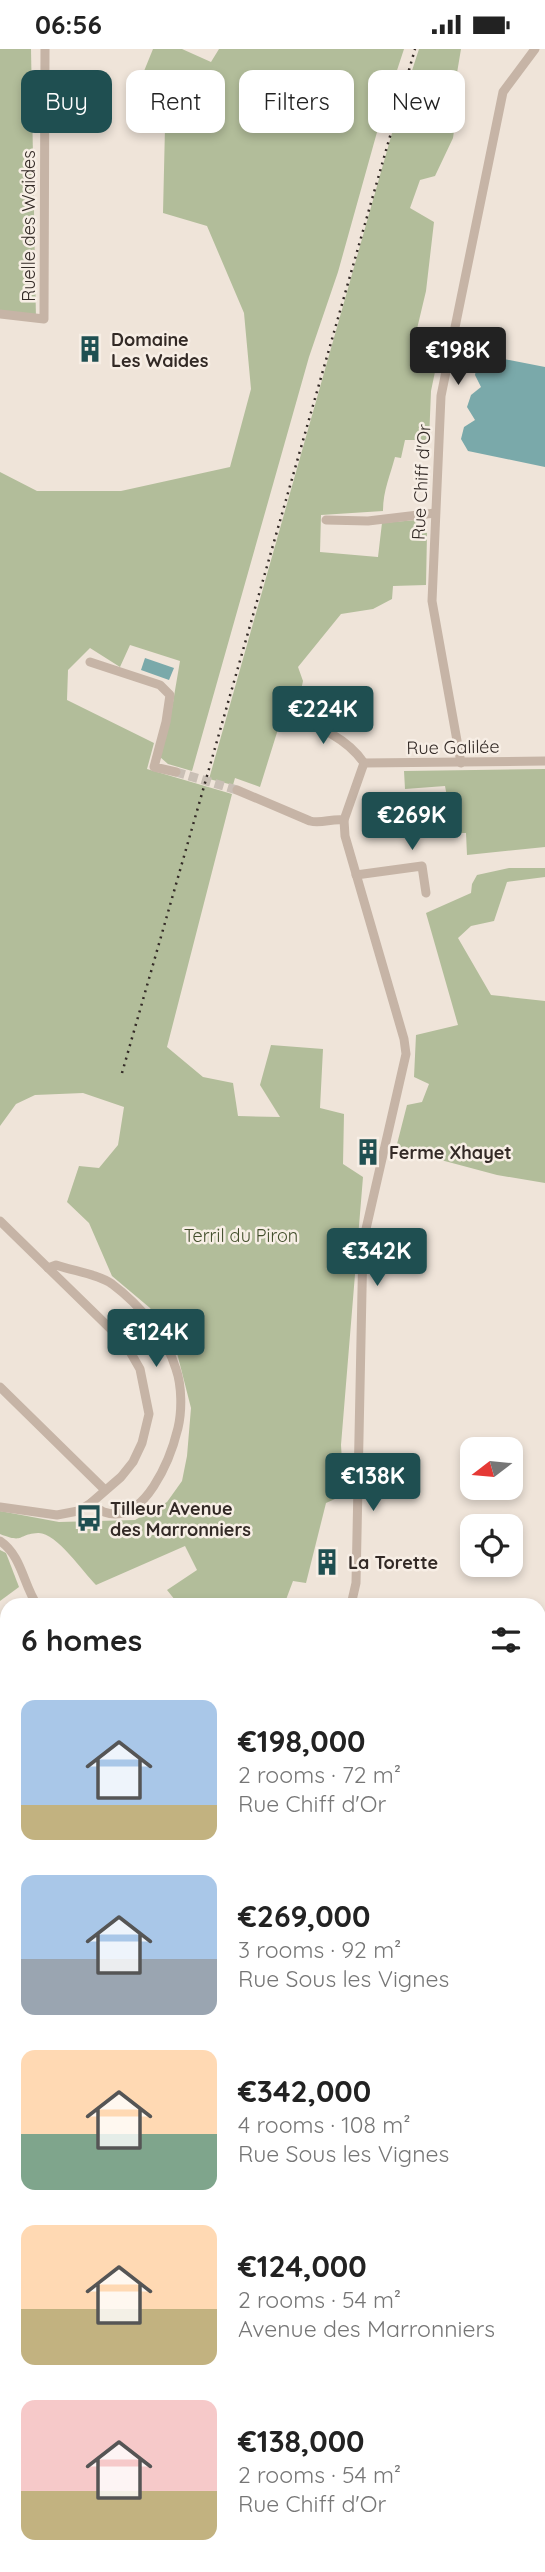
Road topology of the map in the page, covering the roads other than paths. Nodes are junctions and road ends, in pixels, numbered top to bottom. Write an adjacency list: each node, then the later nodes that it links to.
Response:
1 (45, 49): 3 (street, Ruelle des Waides)
2 (535, 49): 4 (street, Rue Chiff d'Or)
3 (0, 314)
4 (435, 513): 5 (street); 9 (street, Rue Chiff d'Or)
5 (326, 520)
6 (90, 662): 11 (street)
7 (293, 717): 10 (street)
8 (545, 761): 9 (street, Rue Galilée)
9 (461, 762): 10 (street, Rue Galilée)
10 (364, 763): 13 (street)
11 (176, 772)
12 (237, 790): 13 (street)
13 (344, 820): 14 (street)
14 (356, 875): 15 (street); 24 (street)
15 (426, 893)
16 (0, 1220): 17 (street)
17 (48, 1268): 19 (street); 20 (street)
18 (0, 1387): 19 (street)
19 (105, 1490): 20 (street)
20 (91, 1503): 21 (street)
21 (0, 1507)
22 (0, 1541): 23 (street)
23 (34, 1598)
24 (353, 1598)

